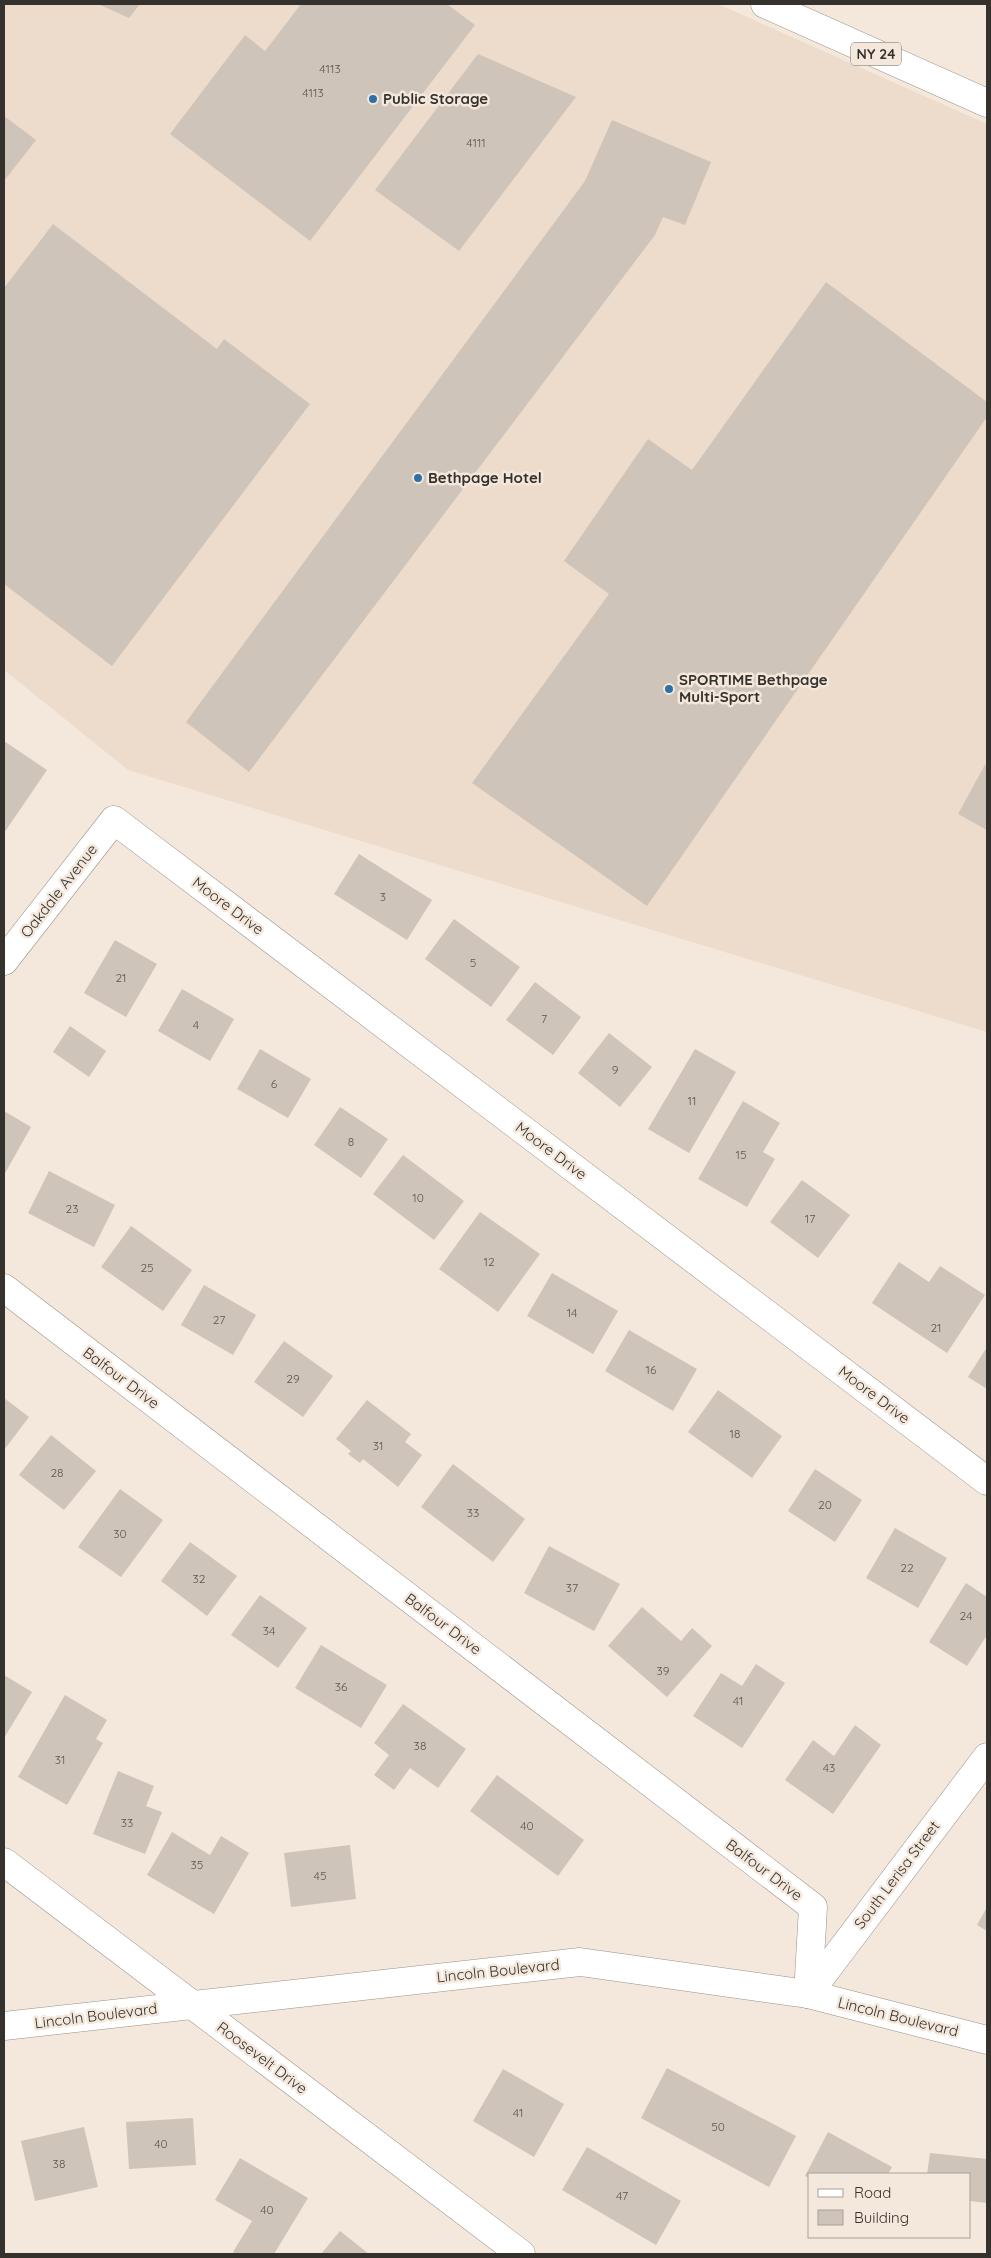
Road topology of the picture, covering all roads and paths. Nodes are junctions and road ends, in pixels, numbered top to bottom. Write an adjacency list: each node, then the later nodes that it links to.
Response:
1 (765, 4): 2 (street, NY 24)
2 (987, 103)
3 (114, 820): 4 (street, Oakdale Avenue); 6 (street, Moore Drive)
4 (4, 961)
5 (4, 1288): 9 (street, Balfour Drive)
6 (987, 1481)
7 (987, 1757): 9 (street, South Lerisa Street)
8 (4, 1862): 10 (street, Roosevelt Drive)
9 (808, 1994): 10 (street, Lincoln Boulevard); 12 (street, Lincoln Boulevard)
10 (190, 2004): 11 (street, Lincoln Boulevard); 13 (street, Roosevelt Drive)
11 (4, 2026)
12 (987, 2040)
13 (520, 2254)

